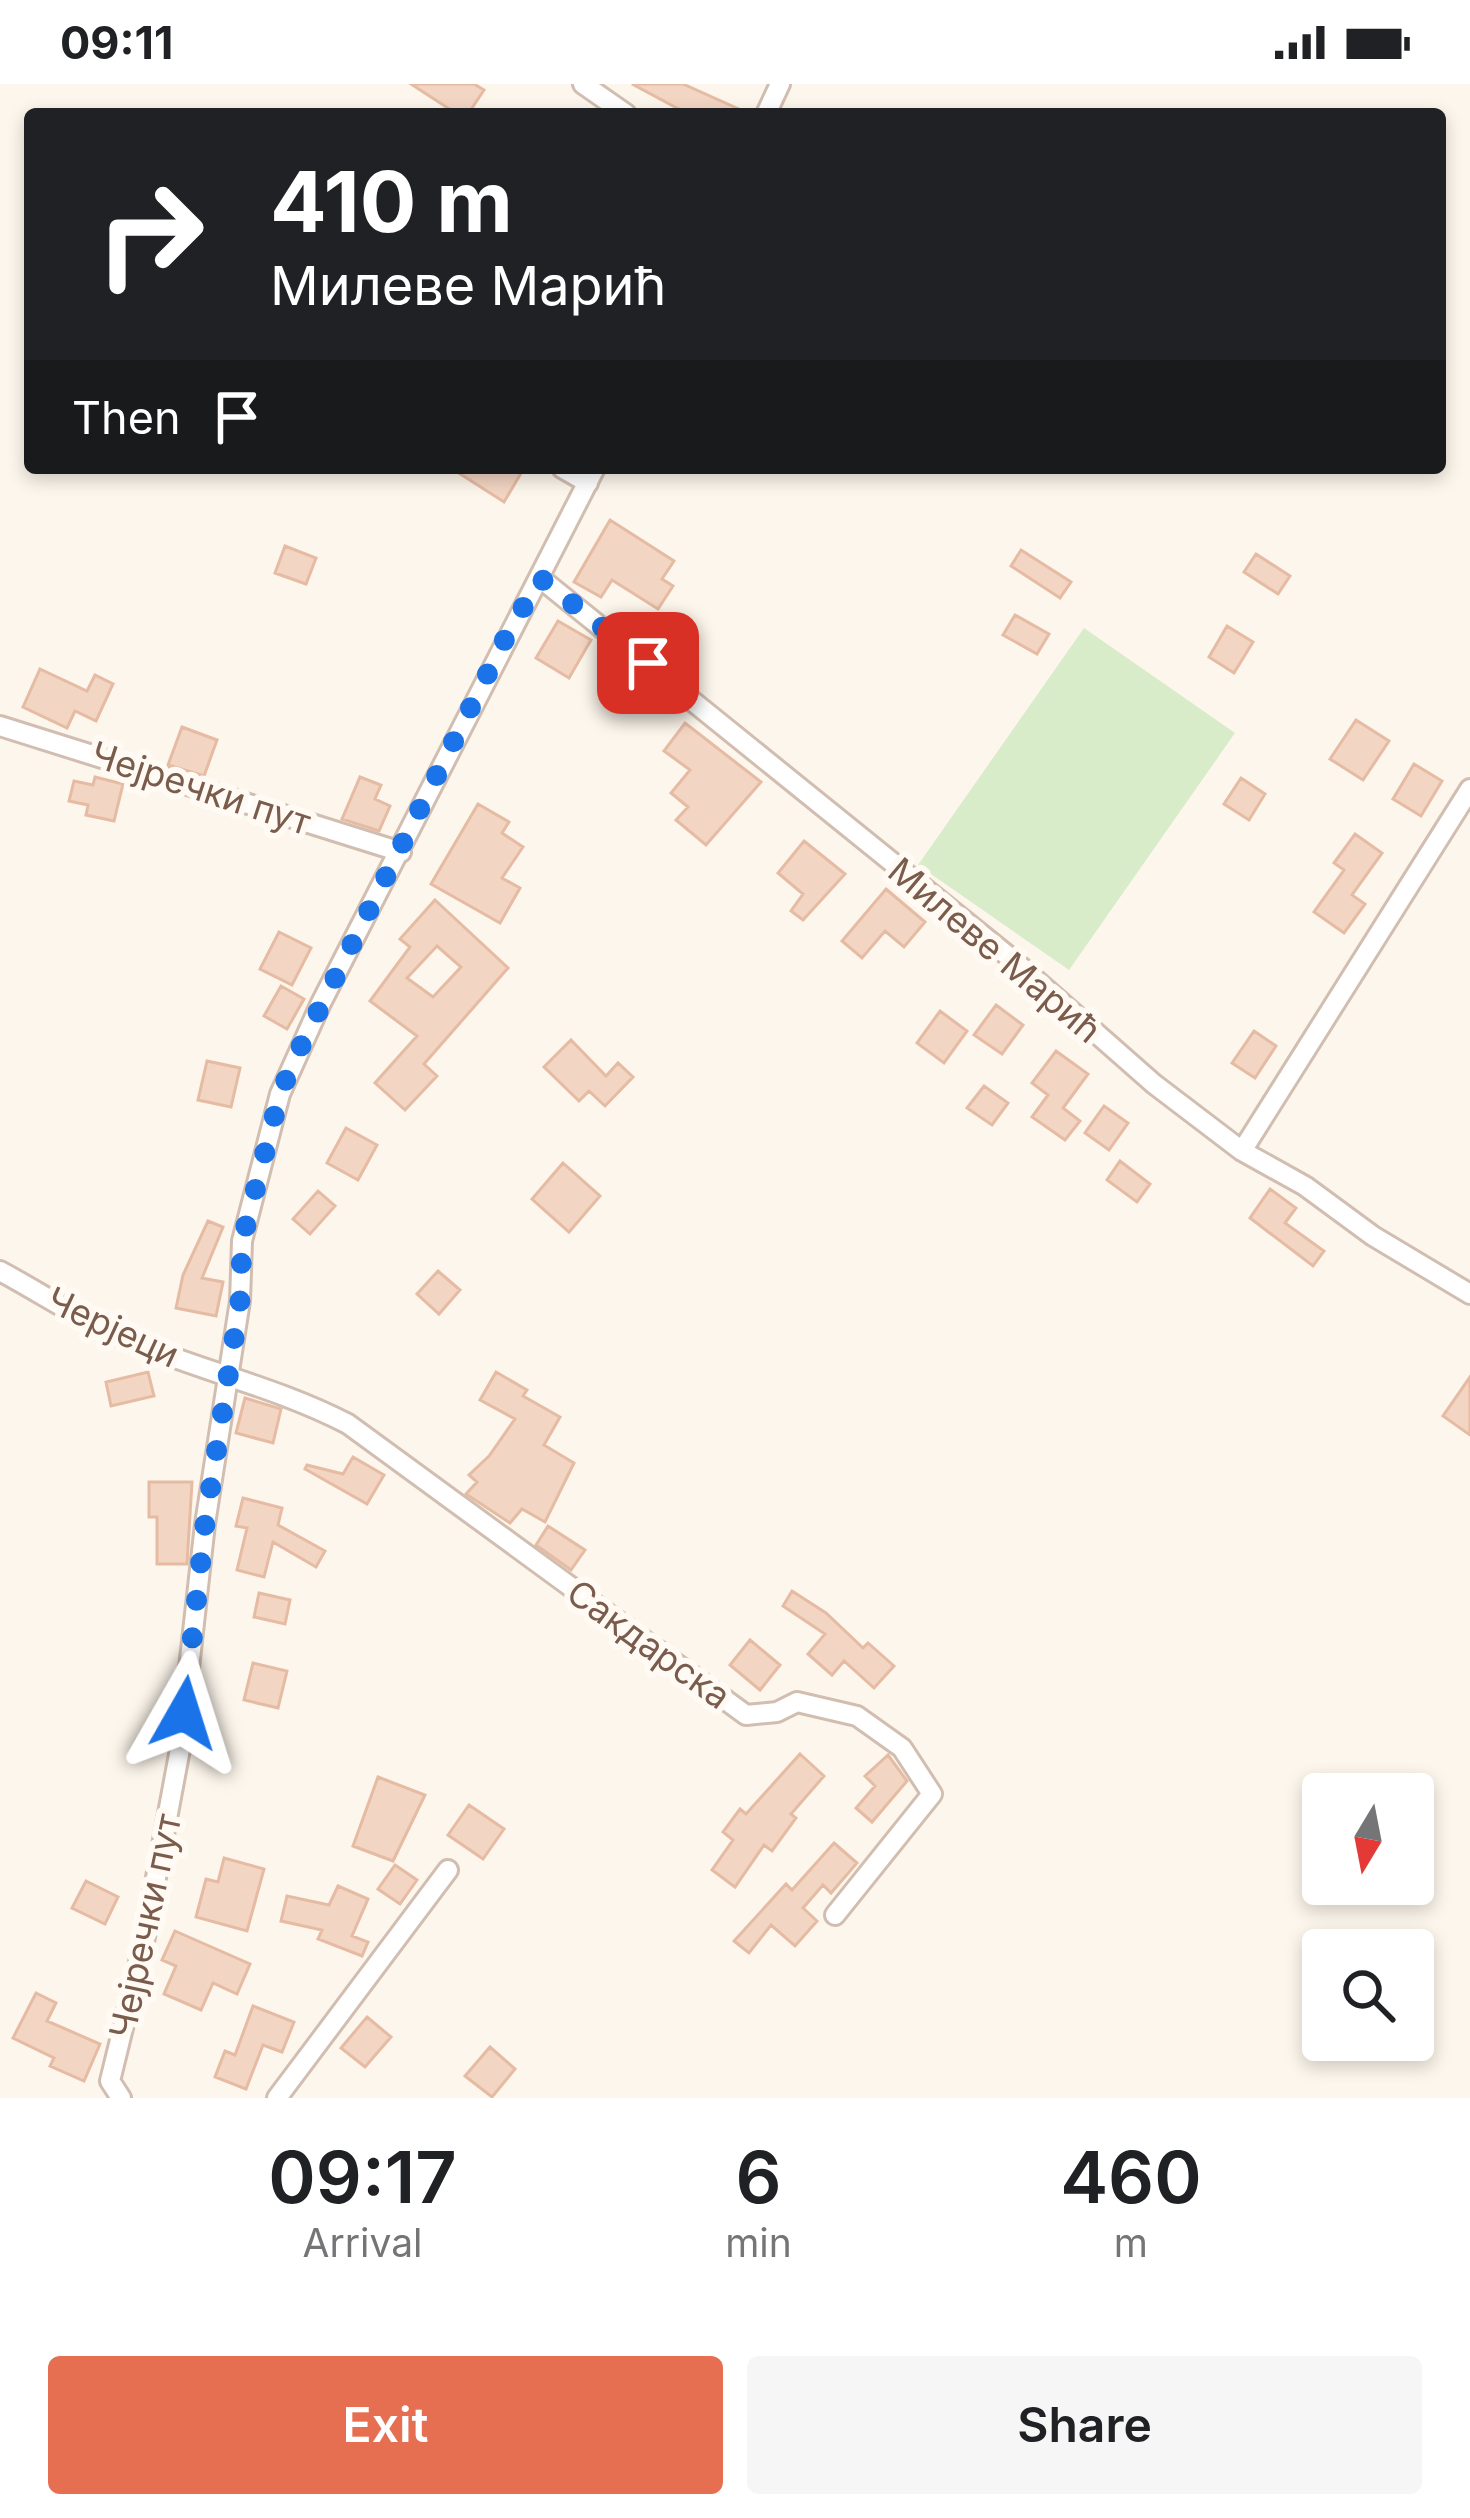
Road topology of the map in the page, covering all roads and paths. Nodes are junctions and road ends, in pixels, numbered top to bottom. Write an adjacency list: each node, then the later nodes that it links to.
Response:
1 (583, 84): 2 (street)
2 (617, 108)
3 (592, 476): 4 (street, Чејречки пут)
4 (540, 578): 7 (street, Чејречки пут); 8 (street, Милеве Мaрић)
5 (0, 726): 7 (street, Чејречки пут)
6 (1470, 788): 8 (street)
7 (401, 852): 11 (street, Чејречки пут)
8 (1242, 1151): 10 (street, Милеве Мaрић)
9 (0, 1271): 11 (street, Черјеци)
10 (1470, 1294)
11 (228, 1378): 13 (street, Сакдарска); 14 (street, Чејречки пут)
12 (448, 1870): 15 (street)
13 (835, 1915)
14 (111, 2092)
15 (277, 2098)

